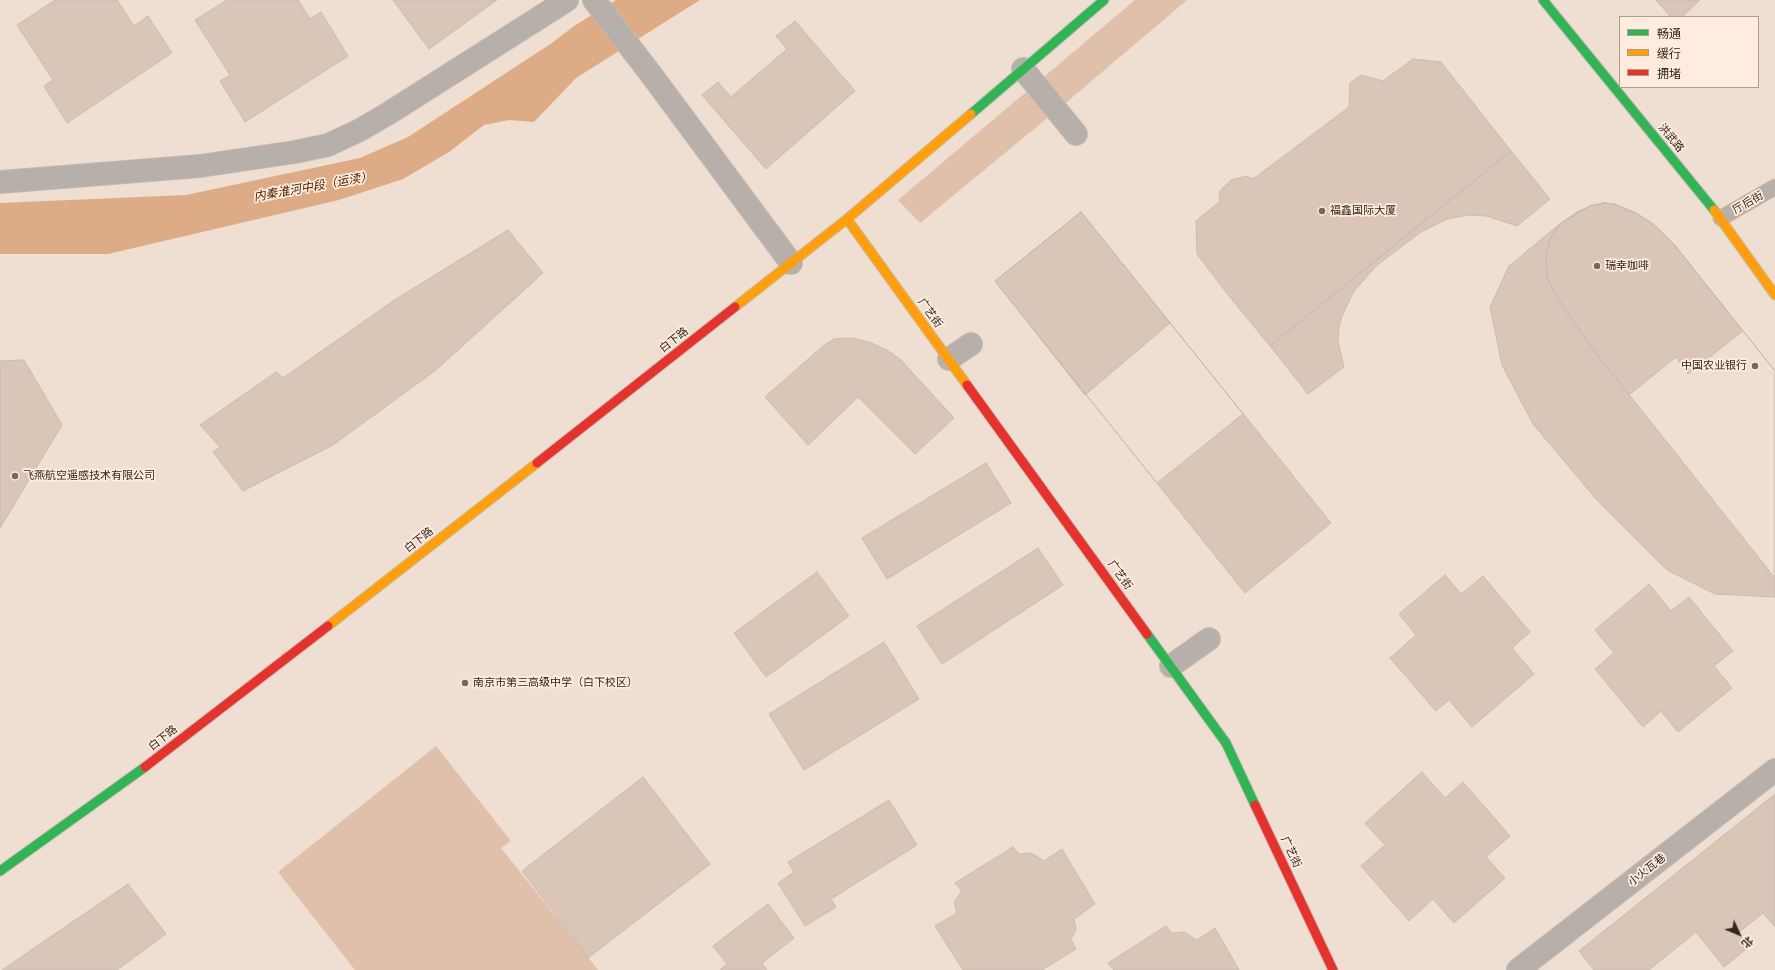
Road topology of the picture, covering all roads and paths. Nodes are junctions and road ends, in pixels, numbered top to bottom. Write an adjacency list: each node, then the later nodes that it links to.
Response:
1 (567, 0): 7 (street)
2 (594, 0): 11 (street)
3 (1104, 0): 5 (main road, 白下路)
4 (1543, 0): 9 (main road, 洪武路)
5 (1023, 69): 6 (street); 10 (main road, 白下路)
6 (1076, 134)
7 (0, 182)
8 (1775, 187): 9 (lane, 厅后街)
9 (1721, 218): 12 (main road, 洪武路)
10 (847, 219): 11 (main road, 白下路); 14 (main road, 广艺街)
11 (790, 263): 18 (main road, 白下路)
12 (1775, 295)
13 (971, 344): 14 (street)
14 (949, 359): 16 (main road, 广艺街)
15 (1209, 639): 16 (street)
16 (1171, 666): 19 (main road, 广艺街)
17 (1775, 770): 20 (street, 小火瓦巷)
18 (0, 871)
19 (1333, 970)
20 (1518, 970)

